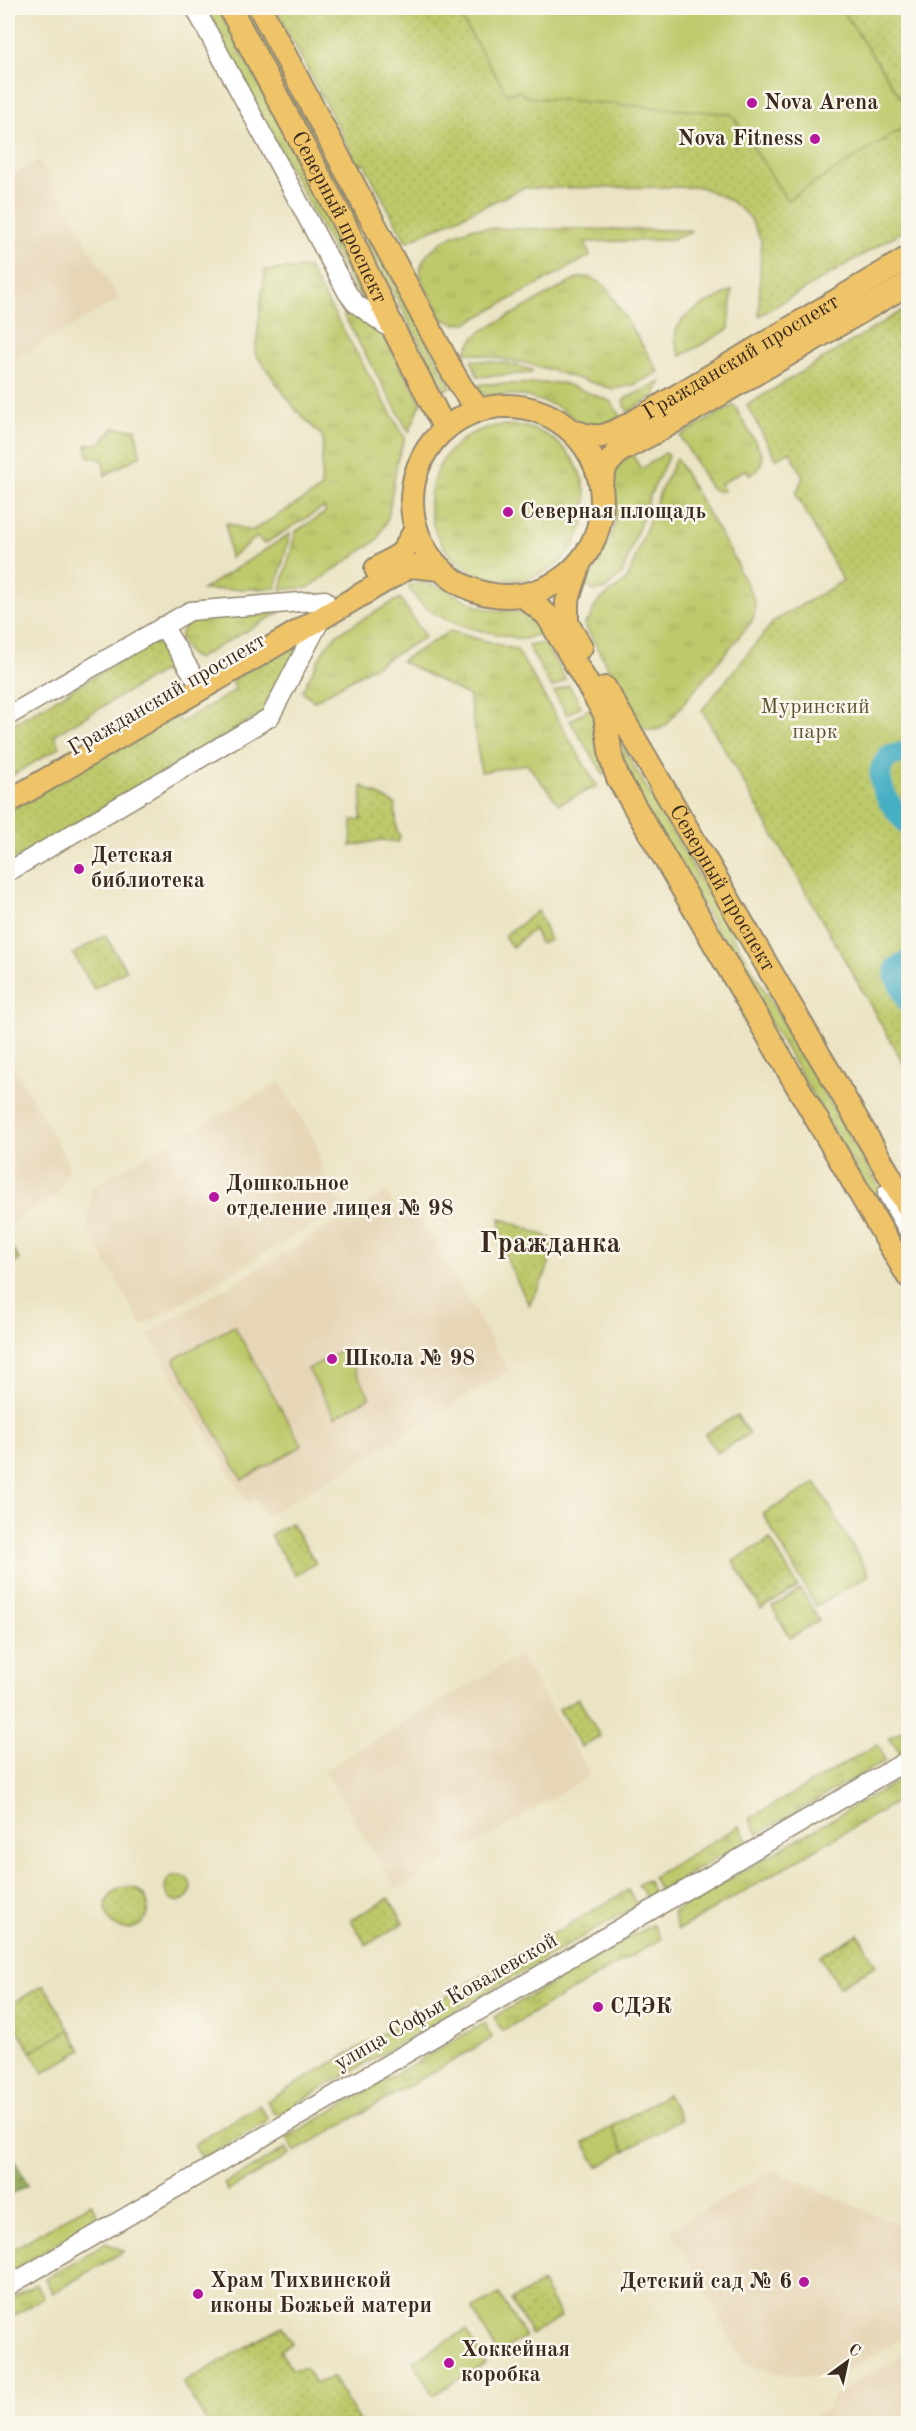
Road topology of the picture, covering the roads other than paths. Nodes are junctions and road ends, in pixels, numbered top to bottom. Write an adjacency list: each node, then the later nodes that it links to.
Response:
1 (195, 8): 6 (street)
2 (230, 8): 6 (main road, Северный проспект)
3 (260, 8): 7 (main road, Северный проспект)
4 (909, 258): 9 (main road, Гражданский проспект)
5 (909, 284): 10 (main road, Гражданский проспект)
6 (395, 332): 8 (main road, Северный проспект)
7 (479, 410): 8 (main road); 9 (main road)
8 (445, 429): 11 (main road)
9 (571, 430): 10 (main road)
10 (601, 483): 12 (main road)
11 (416, 529): 13 (main road); 15 (main road, Гражданский проспект)
12 (580, 562): 14 (main road); 23 (main road, Северный проспект)
13 (441, 569): 14 (main road); 15 (main road, Гражданский проспект)
14 (522, 595): 18 (main road, Северный проспект)
15 (323, 609): 16 (street, Гражданский проспект); 17 (main road, Гражданский проспект); 21 (main road, Гражданский проспект); 22 (street, Гражданский проспект)
16 (163, 626): 17 (street); 19 (street)
17 (195, 678): 20 (main road, Гражданский проспект)
18 (604, 714): 24 (street, Северный проспект); 25 (main road, Северный проспект)
19 (8, 716)
20 (8, 788)
21 (8, 802)
22 (8, 872)
23 (909, 1208)
24 (909, 1230)
25 (909, 1276)
26 (909, 1760): 27 (street, улица Софьи Ковалевской)
27 (8, 2286)

